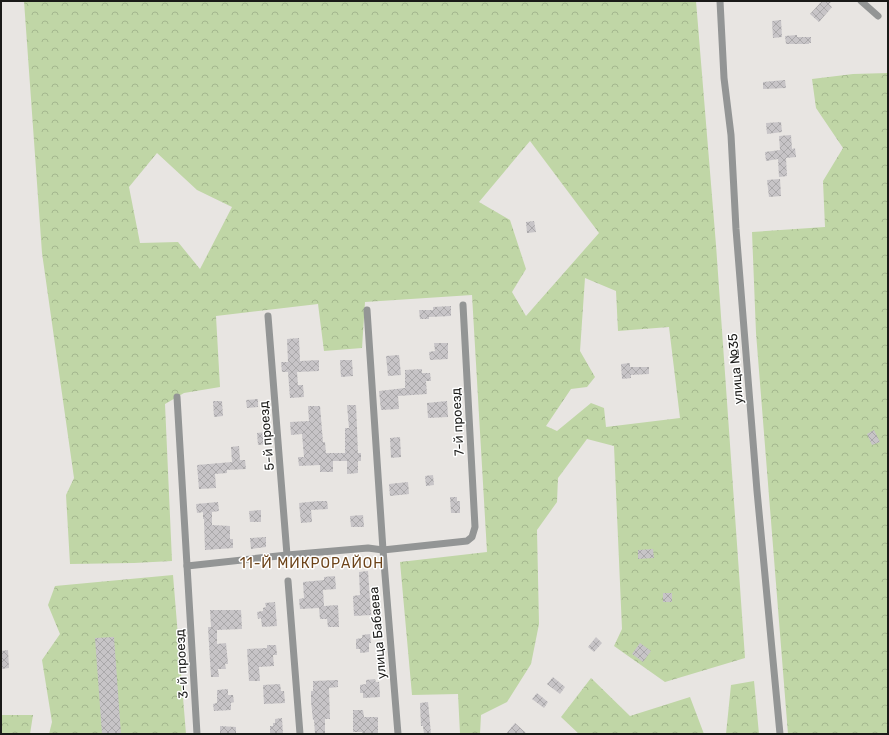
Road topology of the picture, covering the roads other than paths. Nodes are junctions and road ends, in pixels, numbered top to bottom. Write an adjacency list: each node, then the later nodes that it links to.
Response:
1 (720, 1): 15 (street, улица №35)
2 (861, 1): 3 (street)
3 (878, 16)
4 (463, 305): 8 (street, 7-й проезд)
5 (367, 310): 8 (street, улица Бабаева)
6 (268, 316): 9 (street, 5-й проезд)
7 (177, 397): 10 (street, 3-й проезд)
8 (383, 550): 9 (street); 14 (street, улица Бабаева)
9 (287, 555): 10 (street)
10 (187, 566): 12 (street, 3-й проезд)
11 (288, 581): 13 (street)
12 (197, 734)
13 (300, 734)
14 (398, 734)
15 (780, 734)

